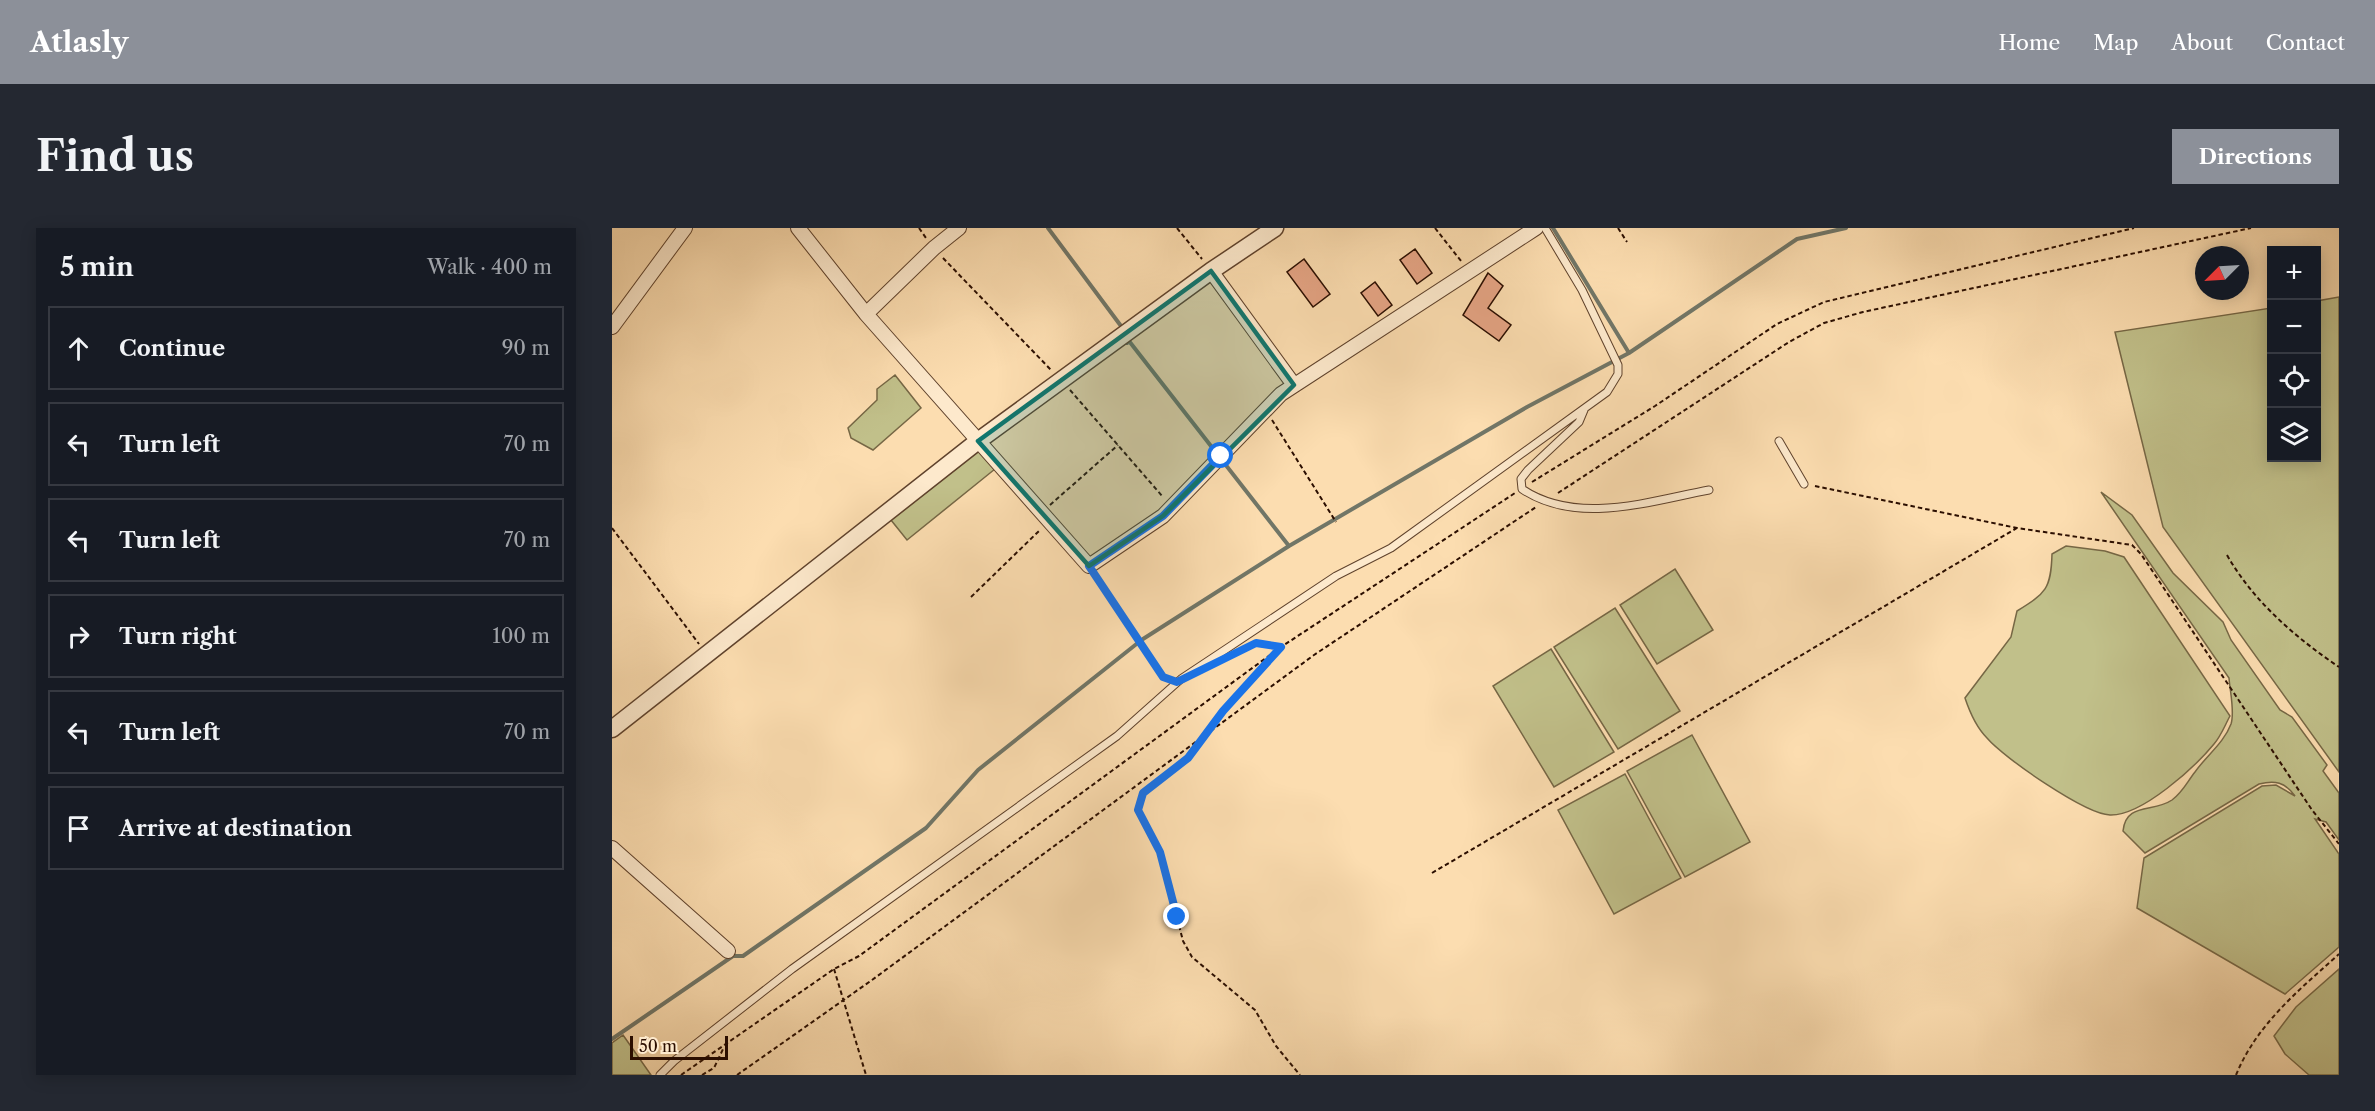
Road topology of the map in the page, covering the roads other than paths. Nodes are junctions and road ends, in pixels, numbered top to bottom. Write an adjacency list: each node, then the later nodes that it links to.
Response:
1 (685, 228): 9 (street)
2 (798, 228): 8 (street)
3 (959, 228): 8 (street)
4 (1275, 228): 7 (street)
5 (1536, 228): 10 (street)
6 (1545, 228): 11 (lane)
7 (1211, 271): 10 (street); 12 (street)
8 (866, 314): 12 (street)
9 (612, 327)
10 (1294, 385): 12 (street)
11 (1585, 409): 15 (lane); 19 (lane)
12 (978, 441): 16 (street)
13 (1779, 441): 14 (lane)
14 (1804, 484)
15 (1709, 490)
16 (612, 729)
17 (612, 848): 18 (street)
18 (729, 951)
19 (660, 1075)

